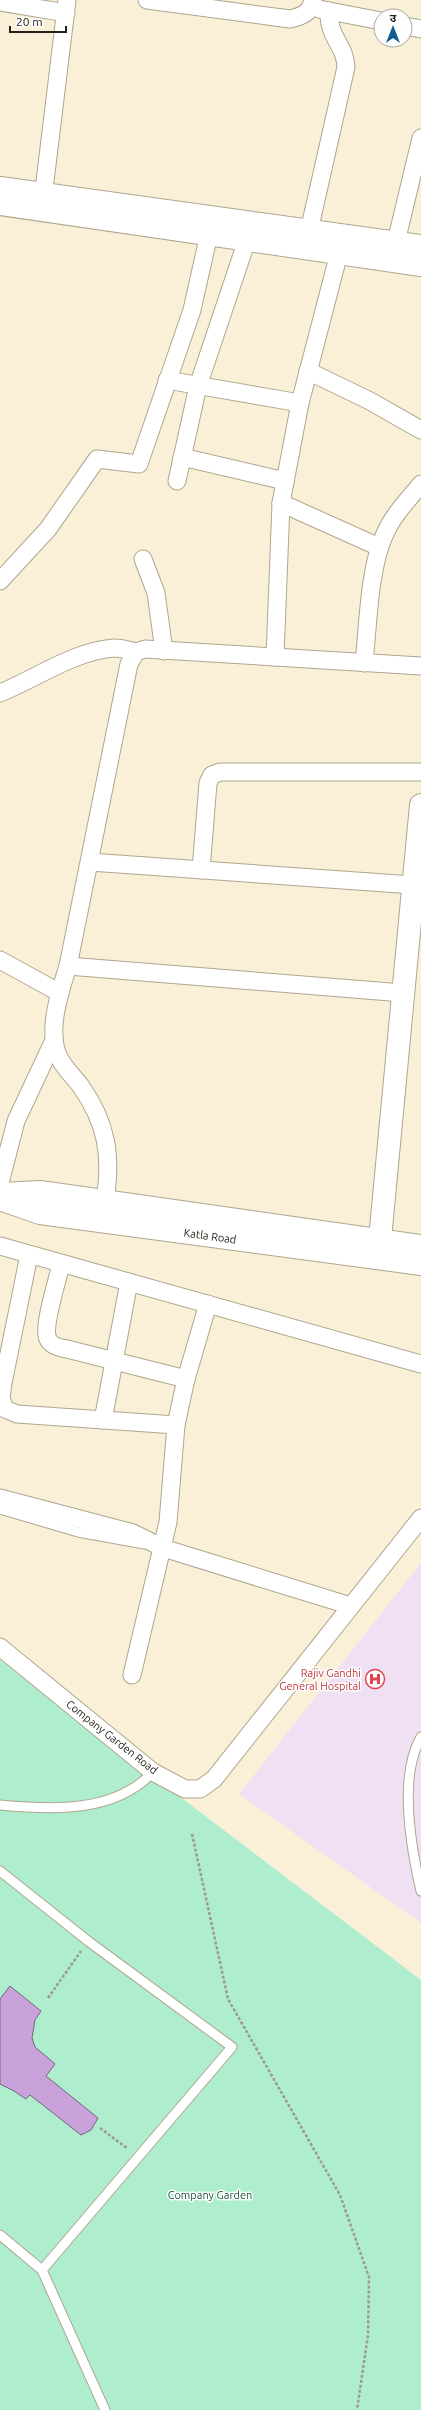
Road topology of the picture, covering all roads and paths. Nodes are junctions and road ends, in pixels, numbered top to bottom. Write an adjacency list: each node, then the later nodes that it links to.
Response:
1 (147, 0): 3 (street)
2 (0, 2): 4 (street)
3 (312, 4): 5 (street)
4 (67, 6): 9 (street)
5 (329, 11): 6 (street); 11 (street)
6 (373, 19)
7 (421, 138): 14 (street)
8 (0, 188): 9 (street)
9 (42, 202): 10 (street); 11 (street); 12 (street)
10 (0, 204)
11 (308, 231): 14 (street)
12 (209, 234): 13 (street); 19 (street)
13 (247, 240): 16 (street); 20 (street)
14 (396, 242): 15 (street)
15 (421, 246)
16 (339, 253): 17 (street); 18 (street)
17 (421, 265)
18 (308, 371): 21 (street); 22 (street)
19 (167, 380): 20 (street); 30 (street)
20 (198, 386): 21 (street); 23 (street)
21 (300, 403): 25 (street)
22 (421, 430)
23 (182, 457): 24 (street); 25 (street)
24 (177, 481)
25 (285, 481): 27 (street)
26 (421, 484): 28 (street)
27 (281, 503): 28 (street); 33 (street)
28 (379, 547): 34 (street)
29 (143, 559): 31 (street)
30 (0, 581)
31 (164, 651): 32 (street); 33 (street)
32 (136, 652): 36 (street); 39 (street)
33 (275, 657): 34 (street)
34 (364, 663): 35 (street)
35 (421, 666)
36 (0, 693)
37 (421, 772): 40 (street)
38 (421, 805): 41 (street)
39 (90, 862): 40 (street); 43 (street)
40 (201, 870): 41 (street)
41 (413, 886): 45 (street)
42 (0, 960): 44 (street)
43 (68, 966): 44 (street); 45 (street)
44 (60, 992): 46 (street)
45 (403, 994): 54 (street)
46 (54, 1040): 47 (street); 50 (street)
47 (0, 1183)
48 (0, 1194): 50 (street, Katla Road)
49 (0, 1199): 51 (street, Katla Road)
50 (105, 1201): 51 (street, Katla Road)
51 (135, 1215): 54 (street, Katla Road)
52 (0, 1246): 55 (street)
53 (421, 1246): 54 (street, Katla Road)
54 (390, 1247): 57 (street, Katla Road)
55 (29, 1254): 56 (street); 63 (street)
56 (61, 1264): 58 (street); 60 (street)
57 (421, 1264)
58 (129, 1282): 59 (street); 60 (street)
59 (208, 1304): 61 (street); 62 (street)
60 (114, 1361): 62 (street); 63 (street)
61 (421, 1364)
62 (186, 1379): 64 (street)
63 (103, 1420): 64 (street)
64 (176, 1425): 68 (street)
65 (0, 1498): 68 (street)
66 (0, 1509): 68 (lane)
67 (421, 1518): 69 (street, Company Garden Road)
68 (163, 1548): 69 (street); 71 (street)
69 (351, 1606): 73 (street, Company Garden Road)
70 (0, 1647): 73 (street, Company Garden Road)
71 (132, 1675)
72 (421, 1737): 77 (lane)
73 (153, 1772): 74 (lane)
74 (0, 1805)
75 (192, 1834): 85 (path)
76 (0, 1871): 78 (lane)
77 (421, 1890)
78 (88, 1941): 79 (path); 81 (lane)
79 (48, 1998)
80 (100, 2128): 81 (path)
81 (138, 2157): 83 (lane)
82 (0, 2236): 83 (lane)
83 (42, 2270): 84 (lane)
84 (105, 2410)
85 (357, 2410)

